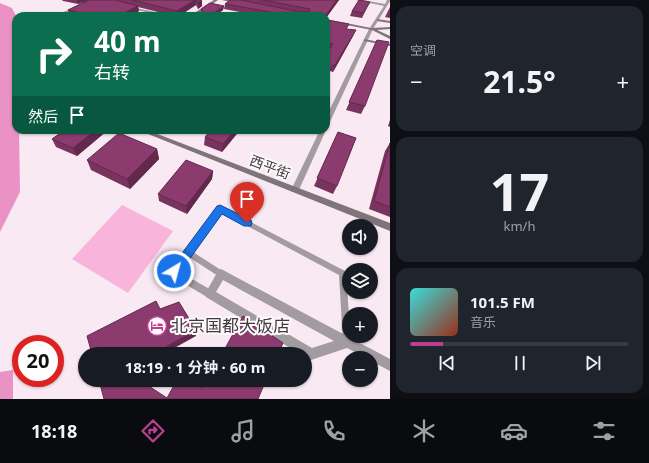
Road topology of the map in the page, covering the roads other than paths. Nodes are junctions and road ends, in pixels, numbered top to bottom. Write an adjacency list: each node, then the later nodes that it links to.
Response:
1 (96, 0): 9 (street)
2 (216, 0): 11 (street)
3 (224, 0): 6 (street)
4 (357, 0): 8 (street)
5 (389, 0): 8 (street)
6 (246, 4)
7 (123, 5): 10 (street)
8 (386, 5): 12 (street)
9 (66, 12)
10 (152, 12)
11 (198, 12)
12 (378, 20): 14 (street); 16 (street)
13 (330, 21): 16 (street)
14 (390, 22)
15 (390, 28): 16 (street)
16 (371, 29): 17 (street); 18 (street)
17 (390, 38)
18 (366, 40): 19 (street); 20 (street)
19 (390, 44)
20 (330, 116)
21 (151, 134): 23 (street, 西平街)
22 (321, 134): 23 (street)
23 (295, 190): 24 (street, 西平街)
24 (390, 227)
25 (188, 253): 26 (lane); 27 (lane); 28 (lane)
26 (222, 274): 27 (street); 29 (street)
27 (210, 294): 30 (street)
28 (344, 307)
29 (342, 339)
30 (344, 343)
31 (349, 343): 32 (street)
32 (390, 365)

